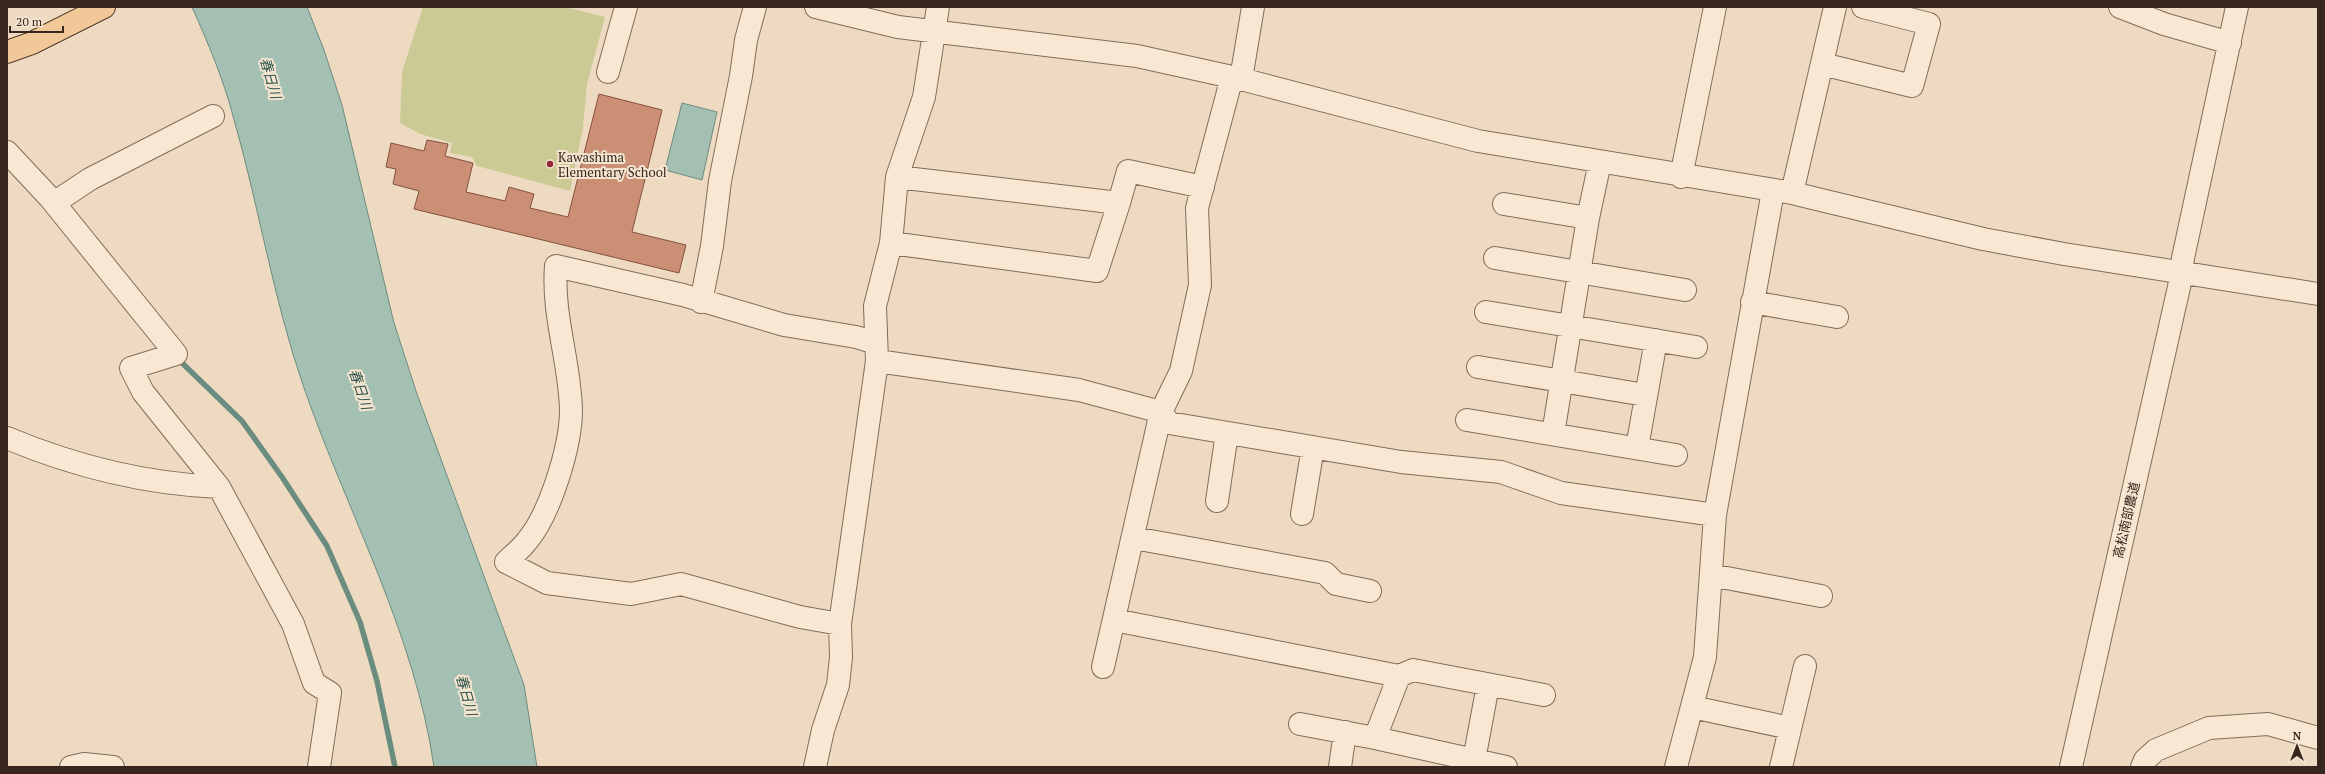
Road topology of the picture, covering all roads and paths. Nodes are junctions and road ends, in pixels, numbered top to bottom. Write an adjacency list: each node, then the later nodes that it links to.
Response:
1 (104, 7): 14 (main road)
2 (626, 7): 16 (street)
3 (755, 7): 35 (street)
4 (816, 7): 12 (street)
5 (938, 7): 12 (street)
6 (1253, 7): 17 (street)
7 (1715, 7): 22 (street)
8 (1835, 7): 15 (street)
9 (1864, 7): 15 (street)
10 (2120, 7): 13 (street)
11 (2238, 7): 13 (street, 高松南部農道)
12 (935, 31): 17 (street); 21 (street)
13 (2230, 43): 32 (street, 高松南部農道)
14 (7, 52)
15 (1822, 64): 24 (street)
16 (608, 72)
17 (1236, 78): 20 (street); 23 (street)
18 (213, 116): 25 (street)
19 (7, 152): 25 (street)
20 (1600, 162): 22 (street); 28 (street)
21 (897, 177): 26 (street); 29 (street)
22 (1682, 177): 24 (street)
23 (1203, 187): 26 (street); 46 (street)
24 (1782, 192): 32 (street); 36 (street)
25 (54, 203): 54 (street)
26 (1119, 203): 29 (street)
27 (1504, 204): 28 (street)
28 (1588, 218): 31 (street)
29 (890, 243): 42 (street)
30 (1495, 258): 31 (street)
31 (1579, 273): 33 (street); 39 (street)
32 (2180, 274): 34 (street); 84 (street, 高松南部農道)
33 (1685, 290)
34 (2318, 294)
35 (701, 302): 42 (street); 63 (street)
36 (1752, 302): 38 (street); 57 (street)
37 (1486, 312): 39 (street)
38 (1837, 317)
39 (1570, 326): 40 (street); 44 (street)
40 (1656, 340): 41 (street); 45 (street)
41 (1696, 347)
42 (876, 352): 46 (street); 63 (street)
43 (1478, 367): 44 (street)
44 (1562, 381): 45 (street); 49 (street)
45 (1645, 395): 52 (street)
46 (1160, 412): 48 (street); 58 (street)
47 (1467, 420): 49 (street)
48 (1227, 433): 51 (street); 55 (street)
49 (1553, 434): 52 (street)
50 (7, 438): 54 (street)
51 (1313, 447): 56 (street); 57 (street)
52 (1637, 448): 53 (street)
53 (1676, 455)
54 (220, 487): 78 (street)
55 (1217, 501)
56 (1302, 514)
57 (1715, 515): 59 (street)
58 (1134, 538): 60 (street); 62 (street)
59 (1711, 575): 61 (street); 69 (street)
60 (1370, 591)
61 (1821, 596)
62 (1114, 620): 65 (street); 66 (street)
63 (840, 624): 79 (street)
64 (1805, 666): 71 (street)
65 (1103, 667)
66 (1399, 676): 67 (street); 73 (street)
67 (1488, 684): 68 (street); 75 (street)
68 (1544, 695)
69 (1692, 707): 71 (street); 82 (street)
70 (1300, 724): 72 (street)
71 (1790, 728): 83 (street)
72 (1345, 732): 73 (street); 80 (street)
73 (1375, 738): 75 (street)
74 (2318, 738): 85 (street)
75 (1474, 760): 81 (street)
76 (71, 767): 77 (street)
77 (113, 767)
78 (319, 767)
79 (815, 767)
80 (1340, 767)
81 (1506, 767)
82 (1676, 767)
83 (1781, 767)
84 (2071, 767)
85 (2142, 767)

